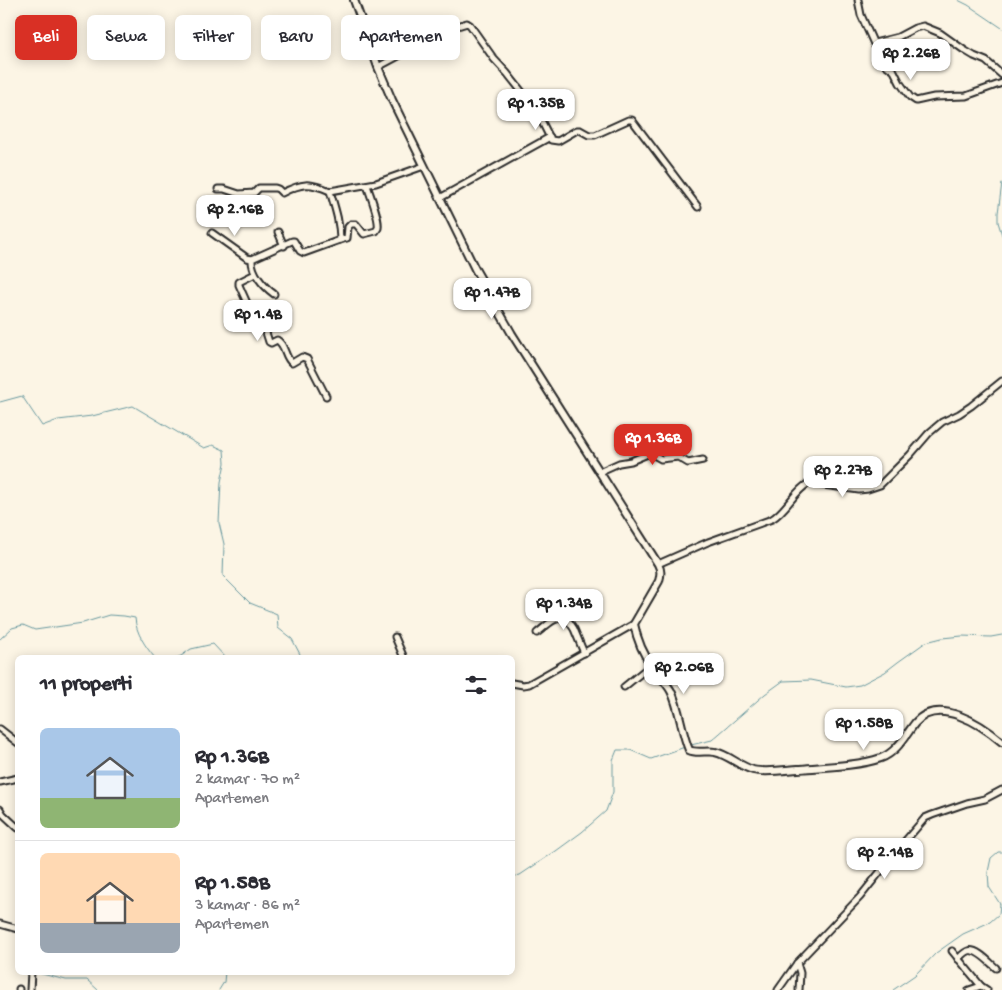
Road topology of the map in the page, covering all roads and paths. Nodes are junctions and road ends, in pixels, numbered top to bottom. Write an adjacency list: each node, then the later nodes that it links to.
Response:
1 (354, 0): 4 (street)
2 (858, 0): 3 (street)
3 (874, 43): 5 (street); 6 (street)
4 (378, 67): 7 (street); 8 (street)
5 (1002, 75)
6 (1002, 83)
7 (550, 137): 12 (street); 13 (street)
8 (424, 166): 9 (street); 12 (street)
9 (367, 184): 11 (street); 16 (street)
10 (218, 190): 11 (street)
11 (330, 191): 16 (street)
12 (440, 198): 24 (street)
13 (698, 207)
14 (278, 232): 17 (street)
15 (212, 233): 18 (street)
16 (340, 240): 17 (street)
17 (284, 246): 18 (street)
18 (252, 259): 19 (street)
19 (255, 274): 20 (street); 22 (street)
20 (274, 294)
21 (1002, 381): 25 (street)
22 (326, 396)
23 (702, 460): 24 (street)
24 (599, 472): 25 (street)
25 (658, 564): 26 (street)
26 (634, 624): 29 (street); 31 (street)
27 (537, 633): 29 (street)
28 (396, 638): 30 (street)
29 (584, 653): 32 (street)
30 (403, 655)
31 (651, 665): 33 (street); 36 (street)
32 (515, 684)
33 (624, 687)
34 (0, 729): 35 (street)
35 (15, 741)
36 (1002, 742)
37 (15, 779): 38 (street)
38 (0, 782)
39 (1002, 790): 46 (street)
40 (0, 809): 41 (street)
41 (15, 825)
42 (0, 924): 43 (street)
43 (15, 928)
44 (952, 951): 45 (street)
45 (958, 958): 47 (street); 49 (street)
46 (798, 963): 51 (street); 52 (street)
47 (996, 968)
48 (31, 975): 50 (street)
49 (981, 986): 53 (street); 54 (street)
50 (30, 990)
51 (778, 990)
52 (799, 990)
53 (969, 990)
54 (987, 990)

